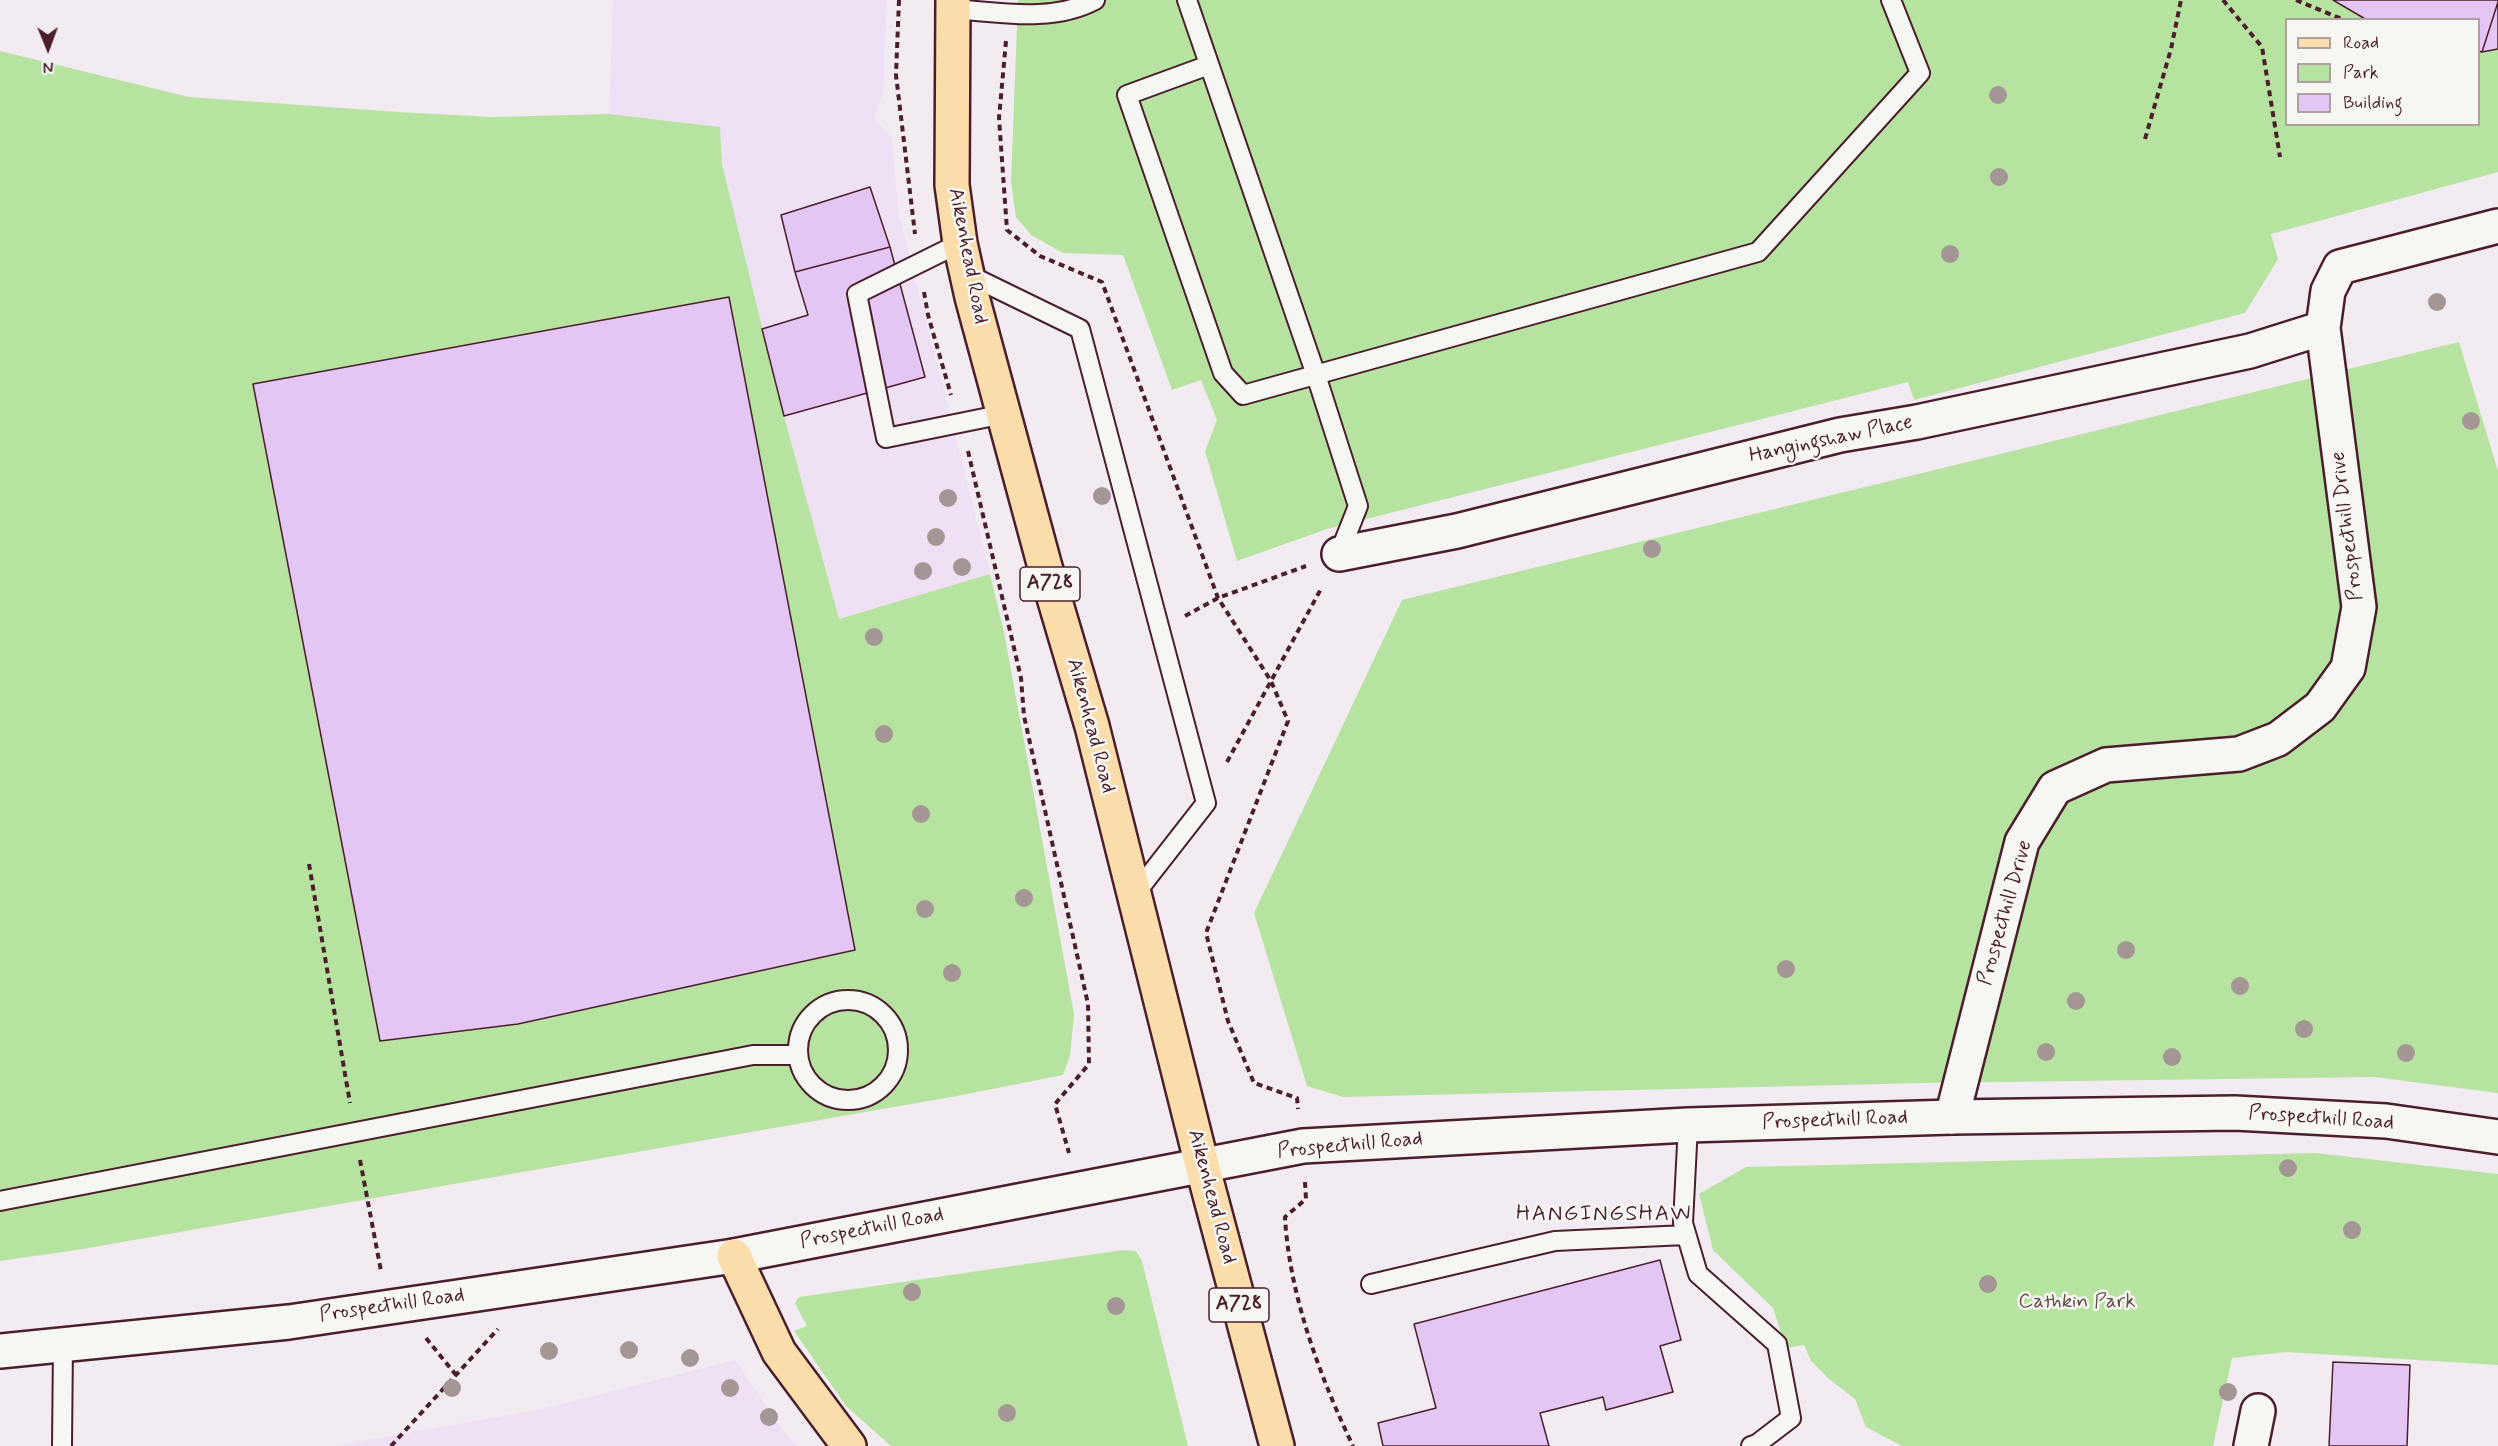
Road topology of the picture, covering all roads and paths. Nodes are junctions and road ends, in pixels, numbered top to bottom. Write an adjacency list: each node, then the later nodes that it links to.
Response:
1 (899, 0): 15 (path)
2 (1095, 0): 8 (lane)
3 (1188, 0): 10 (lane)
4 (1891, 0): 17 (lane)
5 (2181, 0): 11 (path)
6 (2223, 0): 12 (path)
7 (2296, 0): 9 (path)
8 (953, 4): 14 (main road, Aikenhead Road / A728)
9 (2339, 18)
10 (1209, 65): 17 (lane); 17 (lane)
11 (2145, 140)
12 (2280, 157)
13 (2498, 226): 16 (main road, Prospecthill Drive)
14 (964, 258): 15 (lane); 18 (main road, Aikenhead Road / A728); 21 (lane)
15 (919, 263): 19 (path); 19 (lane)
16 (2323, 328): 20 (main road, Hangingshaw Place); 26 (main road, Prospecthill Drive)
17 (1316, 375): 20 (lane)
18 (1004, 414): 19 (lane); 24 (main road, Aikenhead Road / A728)
19 (960, 423): 31 (path)
20 (1340, 554): 21 (path); 22 (path)
21 (1160, 629): 22 (lane)
22 (1206, 803): 24 (lane)
23 (309, 864): 28 (path)
24 (1135, 894): 30 (main road, Aikenhead Road / A728)
25 (798, 1055): 25 (lane); 28 (lane)
26 (1952, 1117): 27 (main road, Prospecthill Road); 29 (main road, Prospecthill Road)
27 (1688, 1125): 30 (main road, Prospecthill Road); 33 (lane)
28 (354, 1131): 32 (lane); 36 (path)
29 (2498, 1137)
30 (1202, 1165): 31 (main road, Prospecthill Road); 44 (main road, Aikenhead Road / A728)
31 (1080, 1189): 34 (main road, Prospecthill Road)
32 (0, 1201)
33 (1686, 1235): 35 (lane); 45 (lane)
34 (734, 1256): 36 (main road, Prospecthill Road); 43 (main road)
35 (1371, 1284)
36 (388, 1307): 38 (main road, Prospecthill Road)
37 (501, 1326): 42 (path)
38 (63, 1345): 39 (main road, Prospecthill Road); 41 (lane)
39 (0, 1351)
40 (2258, 1411): 46 (main road)
41 (62, 1446)
42 (391, 1446)
43 (849, 1446)
44 (1277, 1446)
45 (1751, 1446)
46 (2251, 1446)

